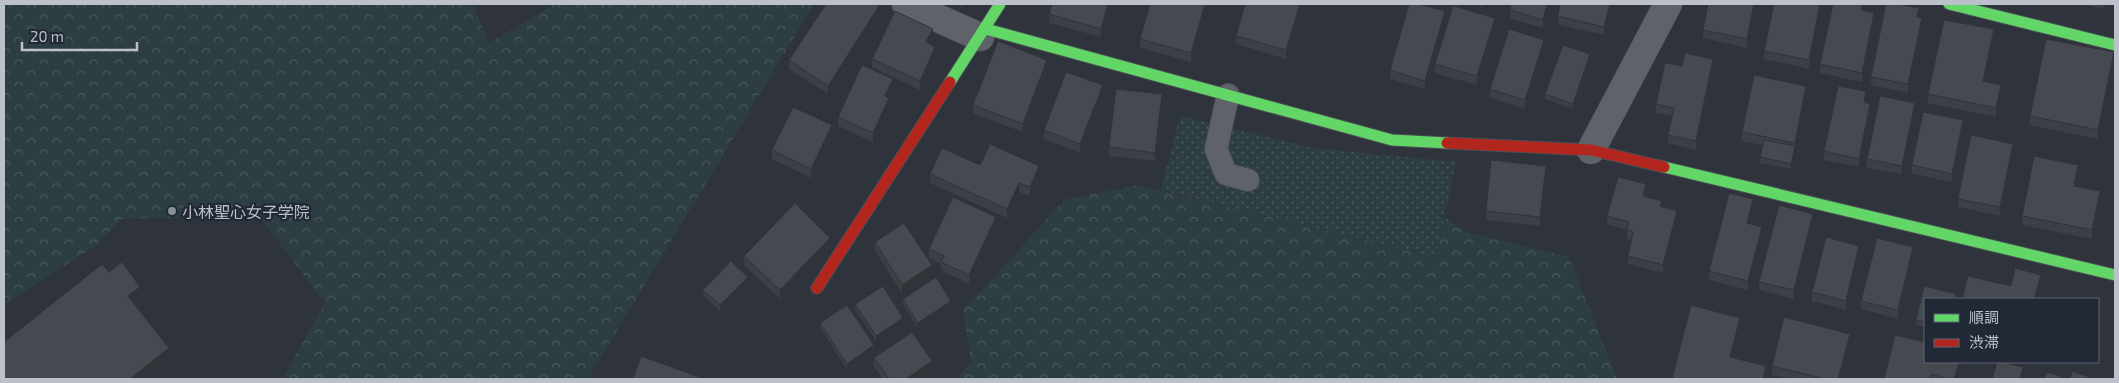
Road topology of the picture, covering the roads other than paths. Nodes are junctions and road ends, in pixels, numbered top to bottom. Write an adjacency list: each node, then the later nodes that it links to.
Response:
1 (906, 4): 5 (street)
2 (1000, 4): 5 (street)
3 (1668, 4): 8 (street)
4 (1949, 4): 6 (street)
5 (983, 33): 7 (street); 11 (street)
6 (2115, 45)
7 (1228, 95): 8 (street); 9 (lane)
8 (1591, 150): 10 (street)
9 (1248, 180)
10 (2115, 275)
11 (817, 288)

